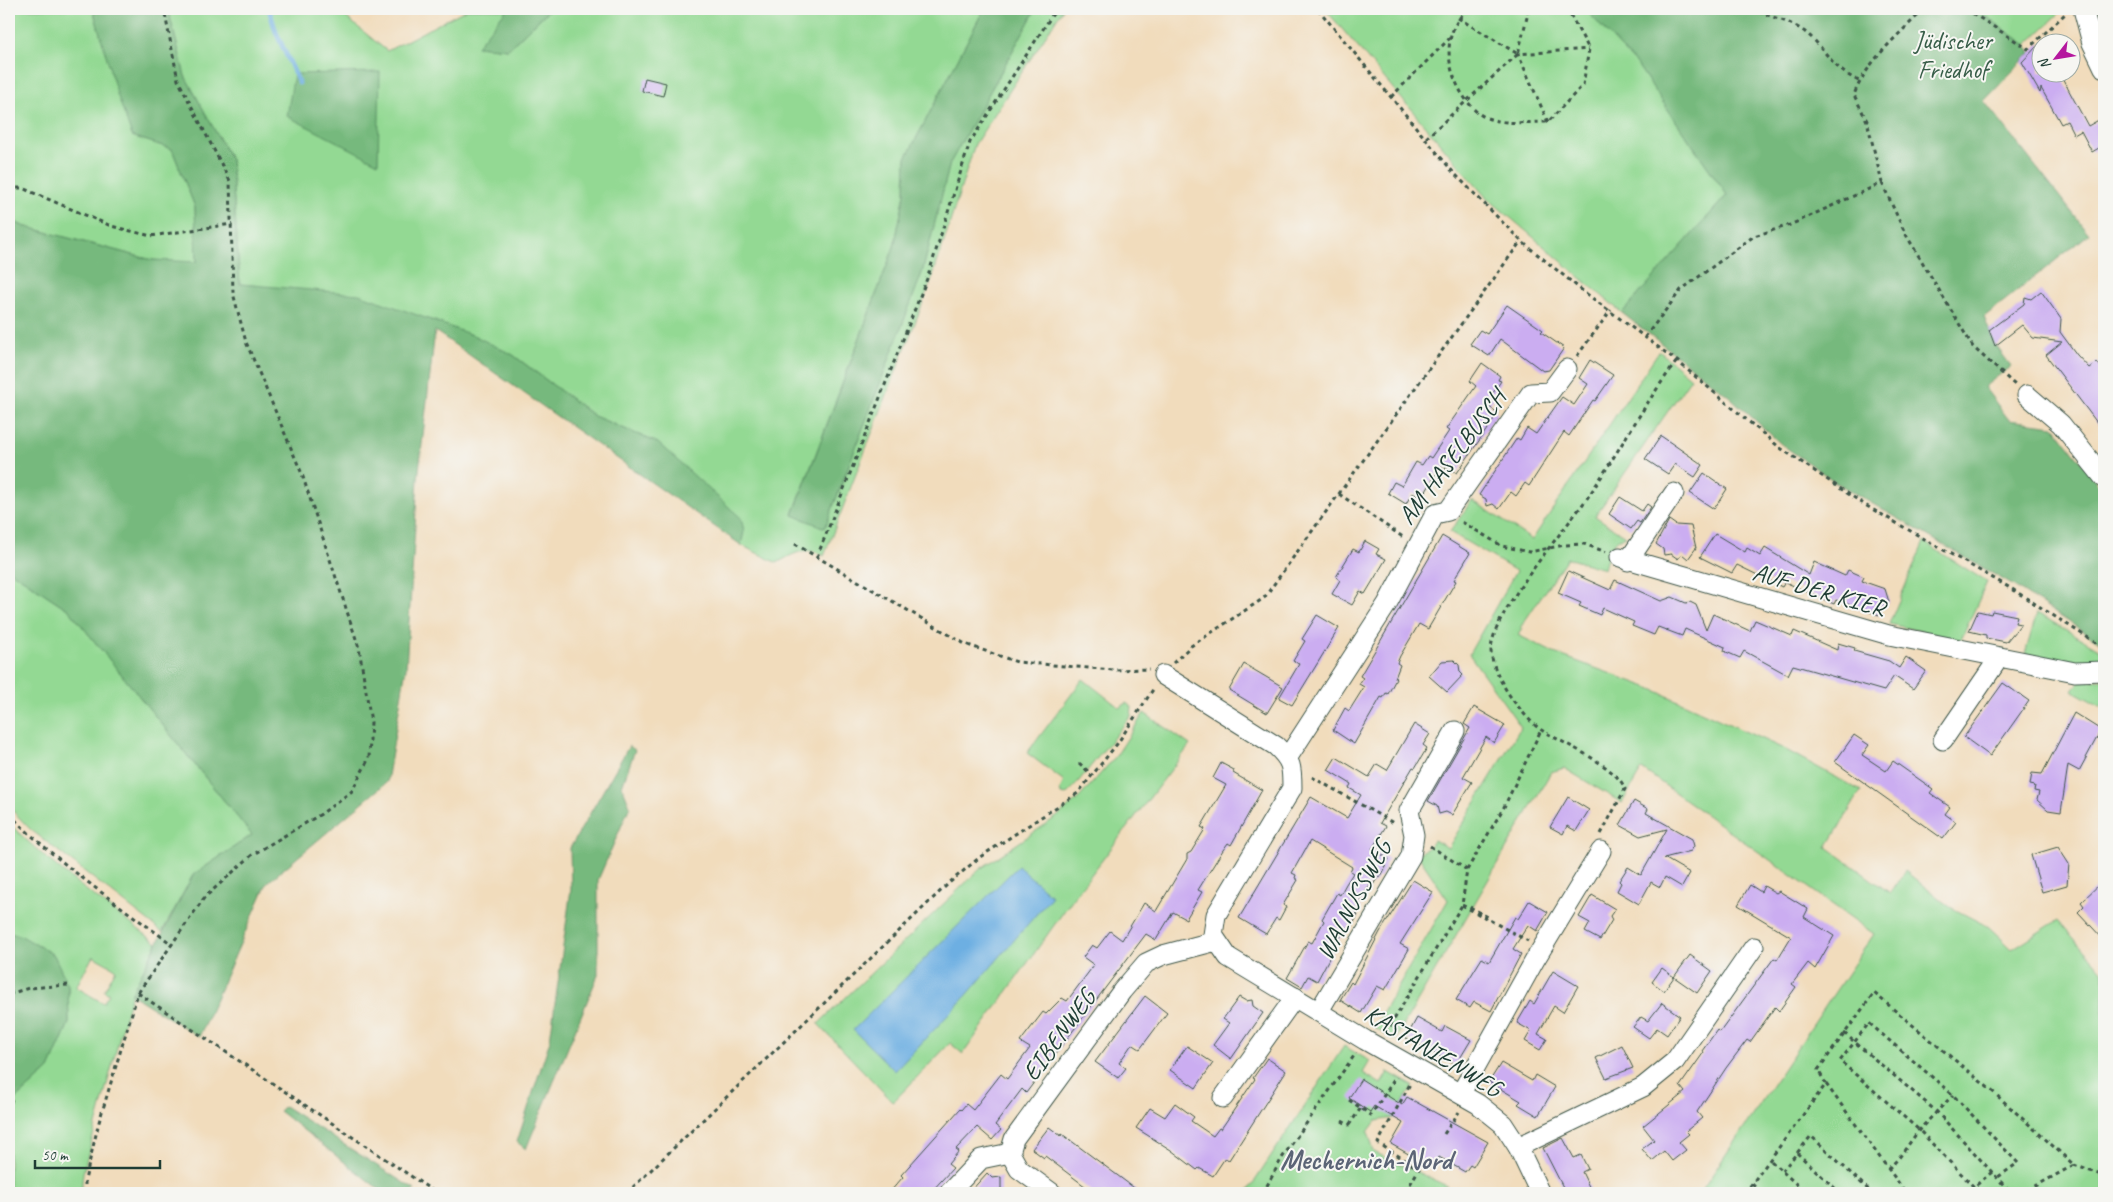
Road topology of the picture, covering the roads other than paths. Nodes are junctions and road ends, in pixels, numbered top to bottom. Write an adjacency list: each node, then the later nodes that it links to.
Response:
1 (2083, 9): 2 (street)
2 (2098, 39): 3 (street)
3 (2104, 68)
4 (1567, 369): 13 (street, AM HASELBUSCH)
5 (2027, 395): 6 (street)
6 (2104, 478)
7 (1674, 493): 8 (street, AUF DER KIER)
8 (1999, 658): 9 (street, AUF DER KIER); 12 (street)
9 (2104, 671)
10 (1157, 672): 13 (street)
11 (1455, 731): 18 (street, WALNUSSWEG)
12 (1943, 740)
13 (1288, 757): 15 (street)
14 (1601, 851): 19 (street)
15 (1216, 941): 17 (street, KASTANIENWEG); 22 (street, EIBENWEG)
16 (1754, 947): 21 (street)
17 (1295, 997): 18 (street, KASTANIENWEG); 20 (street)
18 (1319, 1010): 19 (street, KASTANIENWEG)
19 (1465, 1094): 21 (street, KASTANIENWEG)
20 (1222, 1098)
21 (1518, 1147): 25 (street, KASTANIENWEG)
22 (1010, 1153): 23 (street); 24 (street)
23 (949, 1193)
24 (1052, 1193)
25 (1540, 1193)

